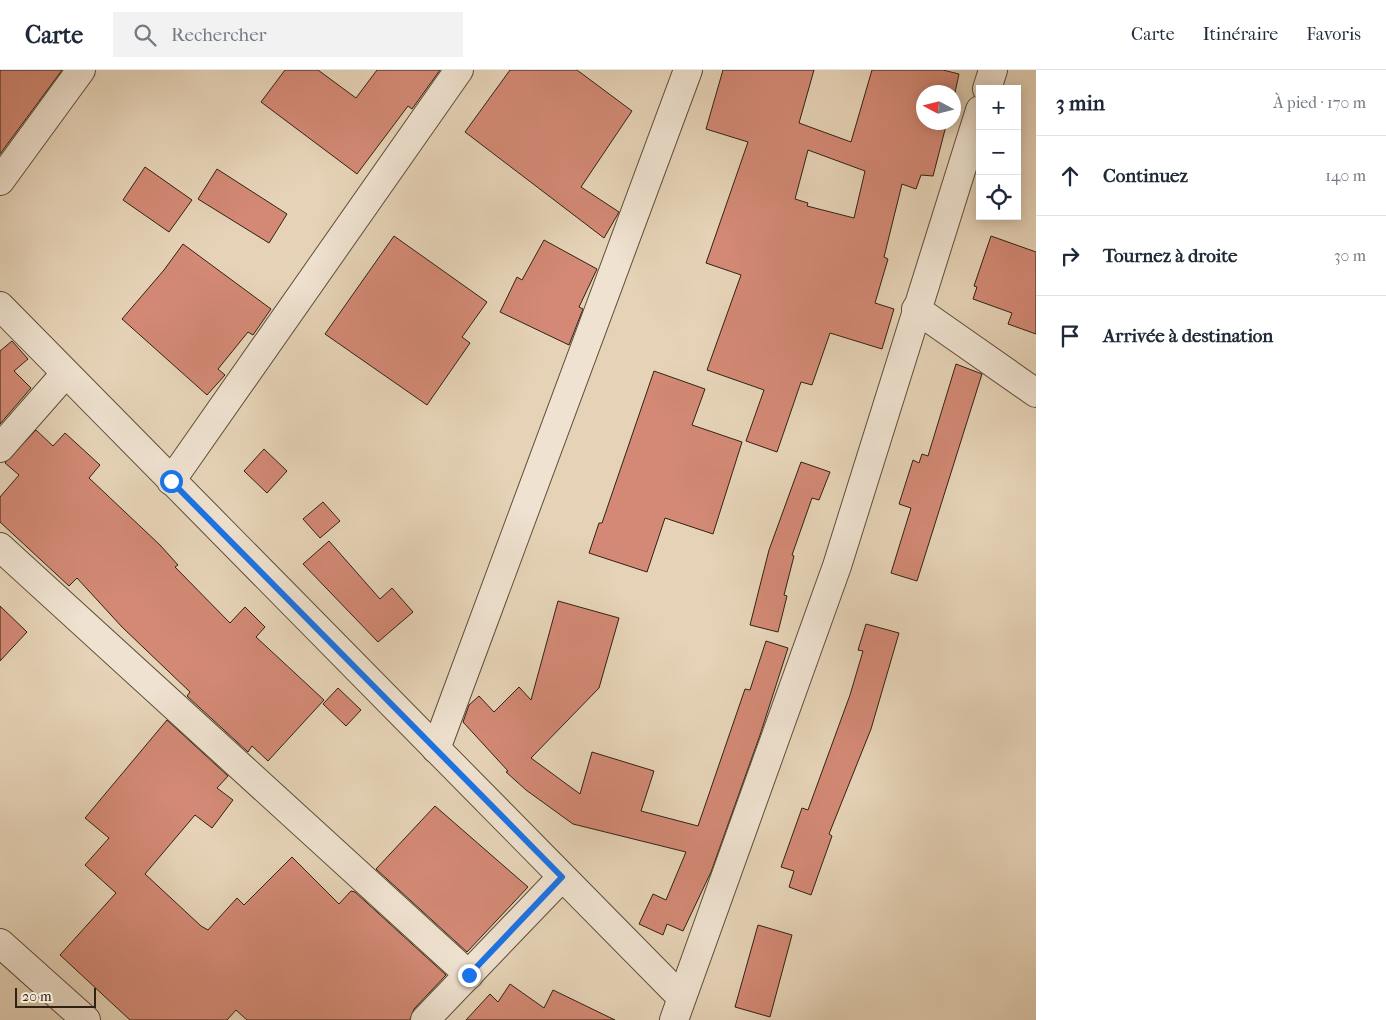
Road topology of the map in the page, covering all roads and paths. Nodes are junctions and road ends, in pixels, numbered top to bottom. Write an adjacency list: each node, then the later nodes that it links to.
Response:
1 (81, 70): 7 (street)
2 (459, 70): 13 (street)
3 (688, 70): 15 (street)
4 (993, 70): 5 (street)
5 (988, 85)
6 (976, 122): 9 (street)
7 (0, 181)
8 (0, 306): 10 (street)
9 (916, 309): 11 (street); 19 (street)
10 (65, 374): 12 (street); 13 (street)
11 (1036, 393)
12 (0, 448)
13 (171, 481): 15 (street)
14 (0, 547): 18 (street)
15 (436, 749): 16 (street)
16 (562, 877): 18 (street); 19 (street)
17 (0, 943): 20 (street)
18 (469, 975): 21 (street)
19 (677, 1008)
20 (86, 1020)
21 (425, 1020)

